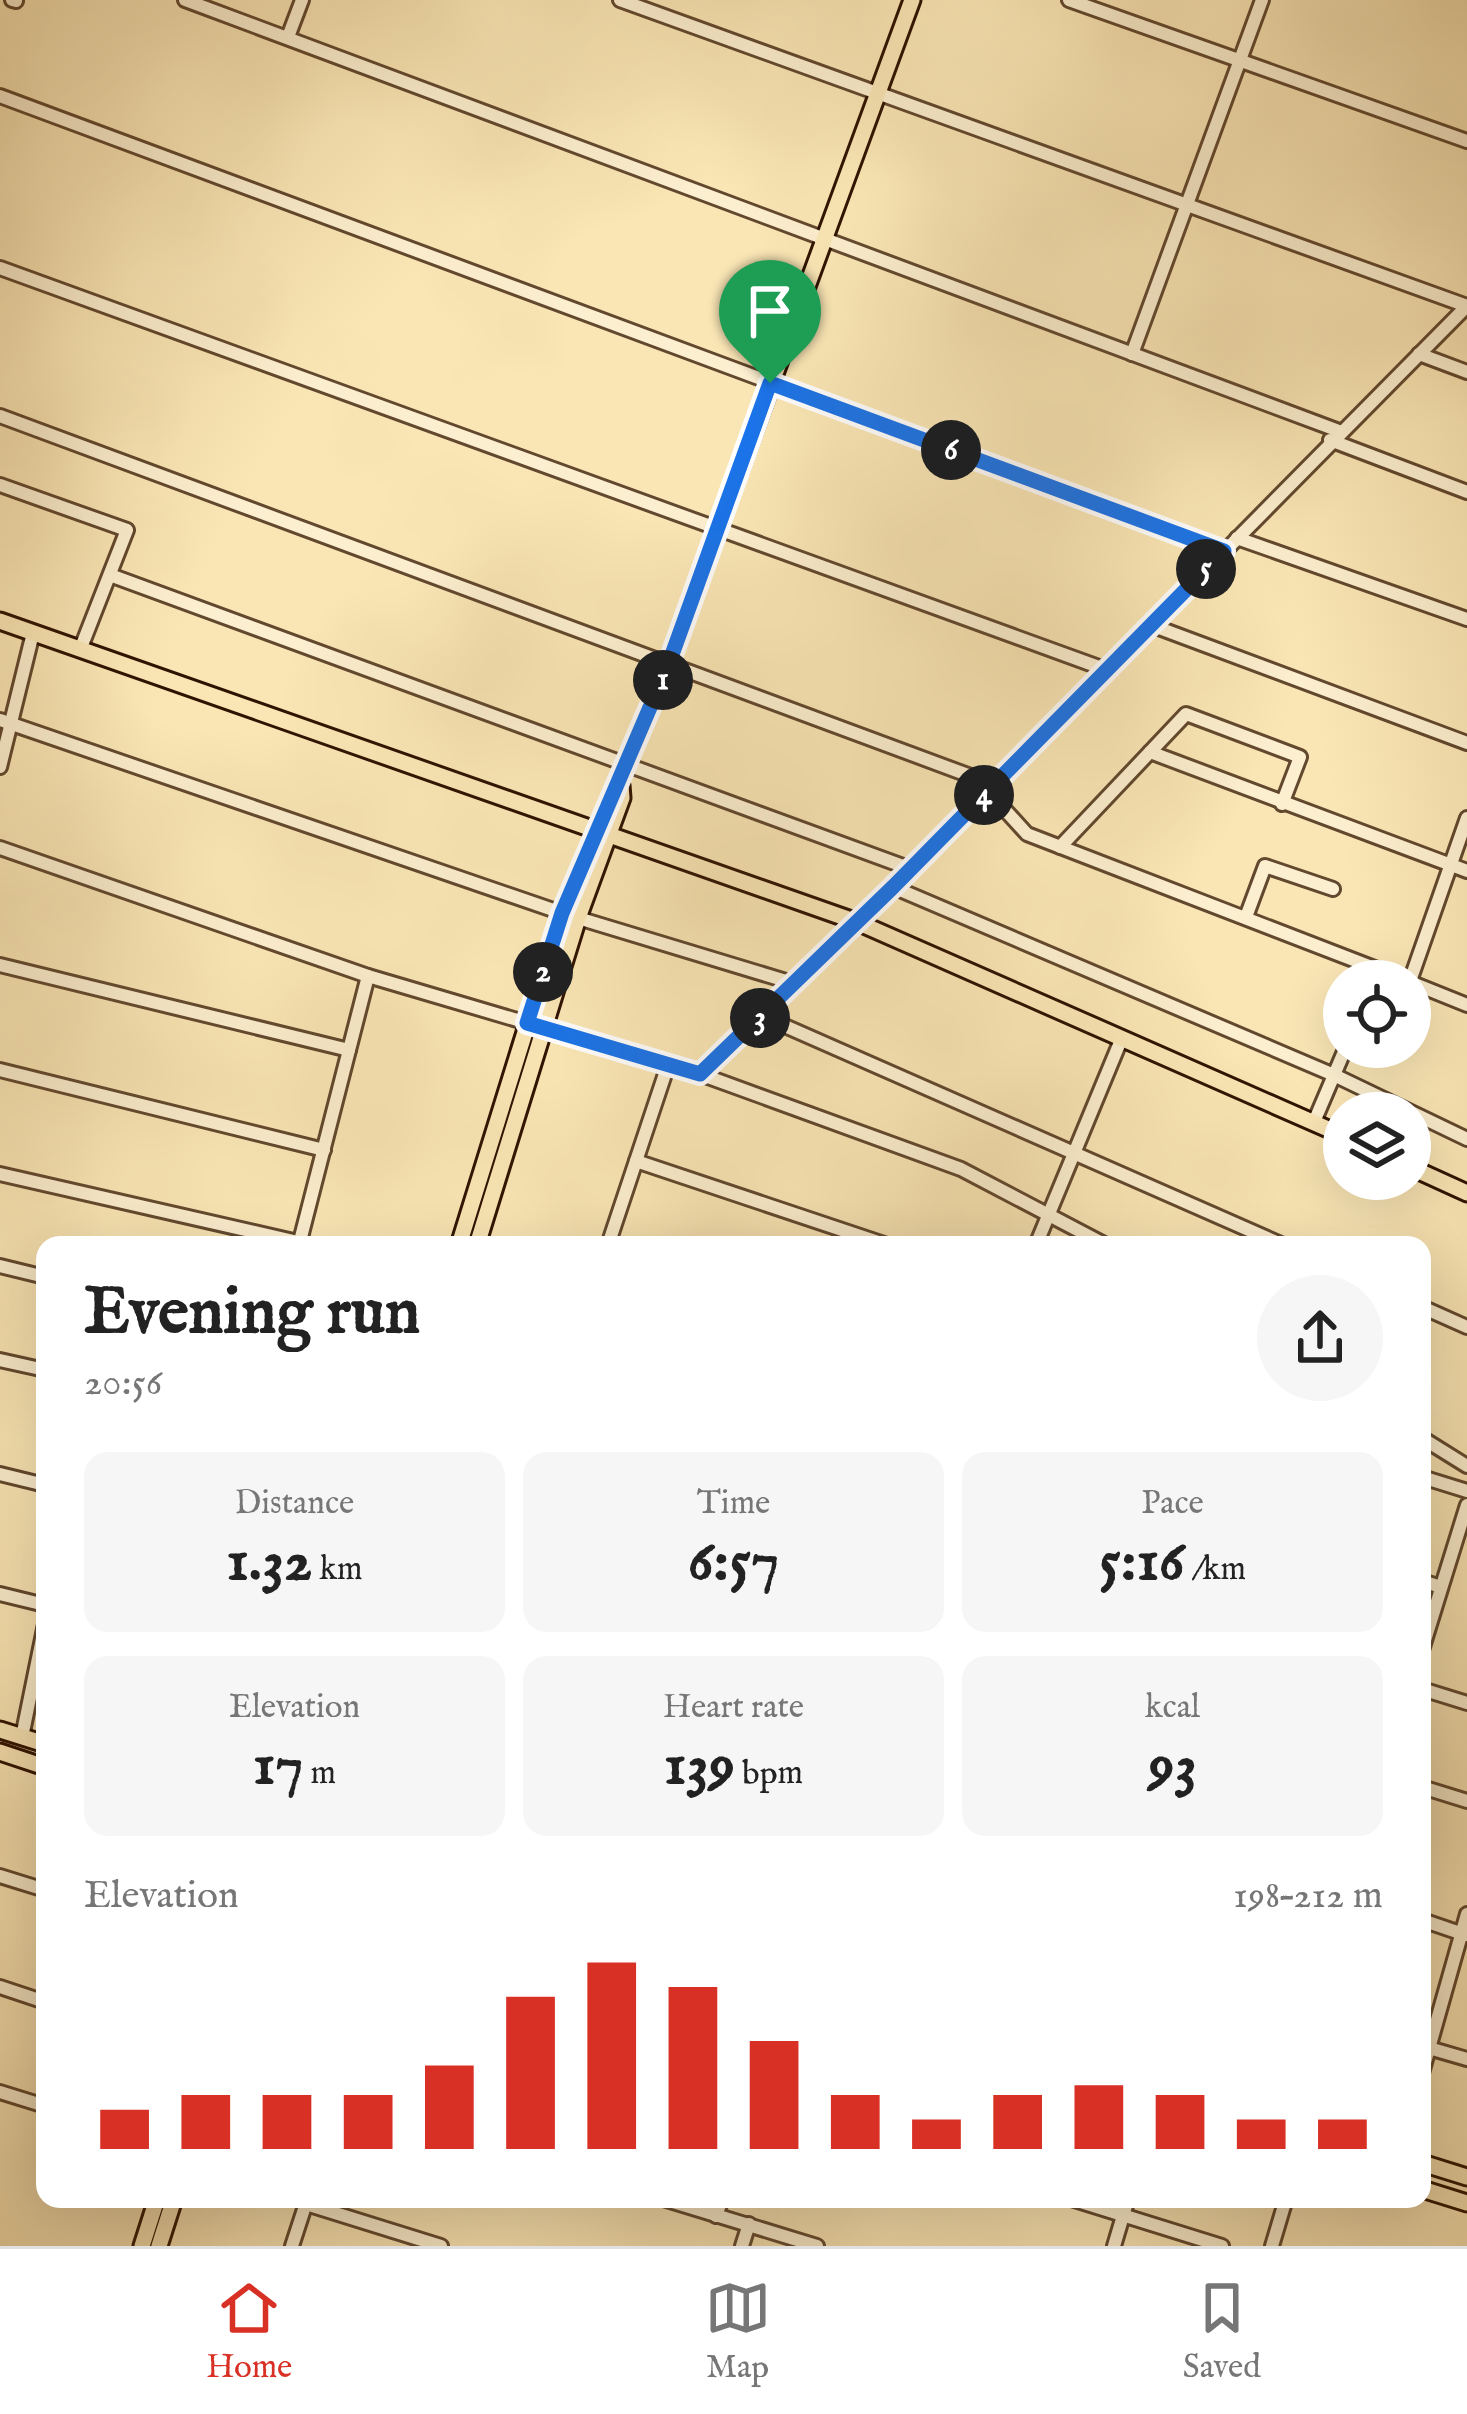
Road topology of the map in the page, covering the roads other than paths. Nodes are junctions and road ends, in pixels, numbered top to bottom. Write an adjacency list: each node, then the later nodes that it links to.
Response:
1 (185, 0): 7 (street)
2 (302, 0): 7 (street)
3 (620, 0): 10 (street)
4 (913, 0): 10 (main road)
5 (1069, 0): 8 (street)
6 (1262, 0): 8 (street)
7 (288, 38): 13 (street)
8 (1240, 61): 11 (street); 12 (street)
9 (0, 96): 19 (street)
10 (878, 96): 12 (street); 13 (main road)
11 (1467, 141)
12 (1186, 205): 15 (street); 16 (street)
13 (824, 238): 16 (street); 19 (main road)
14 (0, 268): 24 (street)
15 (1467, 306): 17 (street)
16 (1132, 354): 21 (street)
17 (1419, 354): 18 (street); 21 (street)
18 (1467, 372)
19 (770, 383): 24 (main road); 26 (street)
20 (0, 416): 33 (street)
21 (1335, 435): 23 (street); 25 (street)
22 (0, 485): 27 (street)
23 (1467, 492)
24 (720, 526): 33 (main road); 34 (street)
25 (1237, 538): 26 (street); 28 (street)
26 (1224, 551): 30 (street)
27 (110, 574): 32 (street); 38 (street)
28 (1467, 620)
29 (0, 621): 31 (main road)
30 (1151, 625): 34 (street); 36 (street)
31 (33, 633): 32 (main road); 35 (street)
32 (80, 650): 43 (main road)
33 (669, 663): 38 (main road); 40 (street)
34 (1107, 670): 40 (street)
35 (5, 722): 39 (street); 51 (street)
36 (1467, 743)
37 (1150, 752): 41 (street); 41 (street); 44 (street)
38 (629, 763): 43 (main road); 47 (street)
39 (0, 767)
40 (988, 791): 44 (street); 47 (street)
41 (1282, 804): 46 (street)
42 (1467, 818): 46 (street)
43 (601, 837): 51 (main road); 53 (main road)
44 (1060, 847): 52 (street)
45 (0, 848): 57 (street)
46 (1450, 865): 48 (street); 55 (street)
47 (911, 869): 49 (street)
48 (1467, 871)
49 (893, 887): 53 (street); 69 (street)
50 (1333, 890): 52 (street)
51 (570, 915): 58 (street); 62 (main road)
52 (1246, 917): 54 (street)
53 (856, 922): 58 (street); 63 (main road)
54 (1345, 960)
55 (1416, 960)
56 (0, 965): 64 (street)
57 (368, 976): 62 (street); 64 (street)
58 (796, 984): 61 (street)
59 (1431, 990): 60 (street)
60 (1467, 1005)
61 (762, 1016): 68 (street); 74 (street)
62 (535, 1026): 65 (street); 82 (main road); 83 (main road)
63 (1121, 1040): 70 (main road); 74 (street)
64 (350, 1050): 73 (street)
65 (668, 1065): 68 (street); 75 (street)
66 (1337, 1068): 69 (street)
67 (0, 1070): 73 (street)
68 (700, 1074): 79 (street)
69 (1334, 1076): 70 (street); 72 (street)
70 (1314, 1122): 71 (main road)
71 (1323, 1126)
72 (1467, 1139)
73 (324, 1150): 81 (street)
74 (1072, 1150): 79 (street); 88 (street)
75 (636, 1161): 84 (street); 85 (street)
76 (0, 1174): 80 (street)
77 (1431, 1175): 78 (main road)
78 (1465, 1187)
79 (1047, 1212): 86 (street); 87 (street)
80 (269, 1236)
81 (306, 1236)
82 (462, 1236)
83 (479, 1236)
84 (611, 1236)
85 (860, 1236)
86 (1039, 1236)
87 (1090, 1236)
88 (1263, 1236)
89 (0, 1266): 90 (street)
90 (36, 1275)
91 (1431, 1311): 92 (street)
92 (1467, 1328)
93 (0, 1360): 94 (street)
94 (36, 1368)
95 (1431, 1444): 96 (street)
96 (1467, 1466)
97 (0, 1474): 99 (street)
98 (1431, 1480): 100 (street)
99 (36, 1483)
100 (1467, 1491)
101 (1467, 1505): 102 (street)
102 (1451, 1554): 103 (street); 105 (street)
103 (1467, 1559)
104 (1431, 1584): 105 (street)
105 (1441, 1587): 108 (street)
106 (0, 1594): 107 (street)
107 (36, 1603)
108 (1431, 1621)
109 (36, 1668): 113 (street)
110 (1431, 1693): 111 (street)
111 (1467, 1703)
112 (0, 1730): 113 (main road)
113 (22, 1737): 114 (main road)
114 (36, 1741)
115 (0, 1752): 116 (main road)
116 (36, 1764)
117 (1431, 1790): 118 (street)
118 (1467, 1801)
119 (0, 1876): 120 (street)
120 (36, 1887)
121 (1467, 1915): 123 (street)
122 (1431, 1923): 123 (street)
123 (1464, 1934): 126 (street)
124 (0, 1987): 125 (street)
125 (36, 1999)
126 (1431, 2032)
127 (1431, 2049): 128 (street)
128 (1467, 2060)
129 (0, 2092): 130 (street)
130 (36, 2103)
131 (1431, 2166): 132 (main road)
132 (1467, 2177)
133 (1431, 2192): 134 (main road)
134 (1467, 2203)
135 (154, 2208): 147 (main road)
136 (171, 2208): 148 (main road)
137 (305, 2208): 149 (street)
138 (328, 2208): 150 (street)
139 (691, 2208): 145 (street)
140 (719, 2208): 145 (street)
141 (1101, 2208): 144 (street)
142 (1126, 2208): 144 (street)
143 (1283, 2208): 155 (street)
144 (1124, 2215): 153 (street); 154 (street)
145 (716, 2216): 146 (street)
146 (749, 2224): 151 (street); 152 (street)
147 (142, 2246)
148 (159, 2246)
149 (292, 2246)
150 (442, 2246)
151 (742, 2246)
152 (818, 2246)
153 (1114, 2246)
154 (1222, 2246)
155 (1272, 2246)

